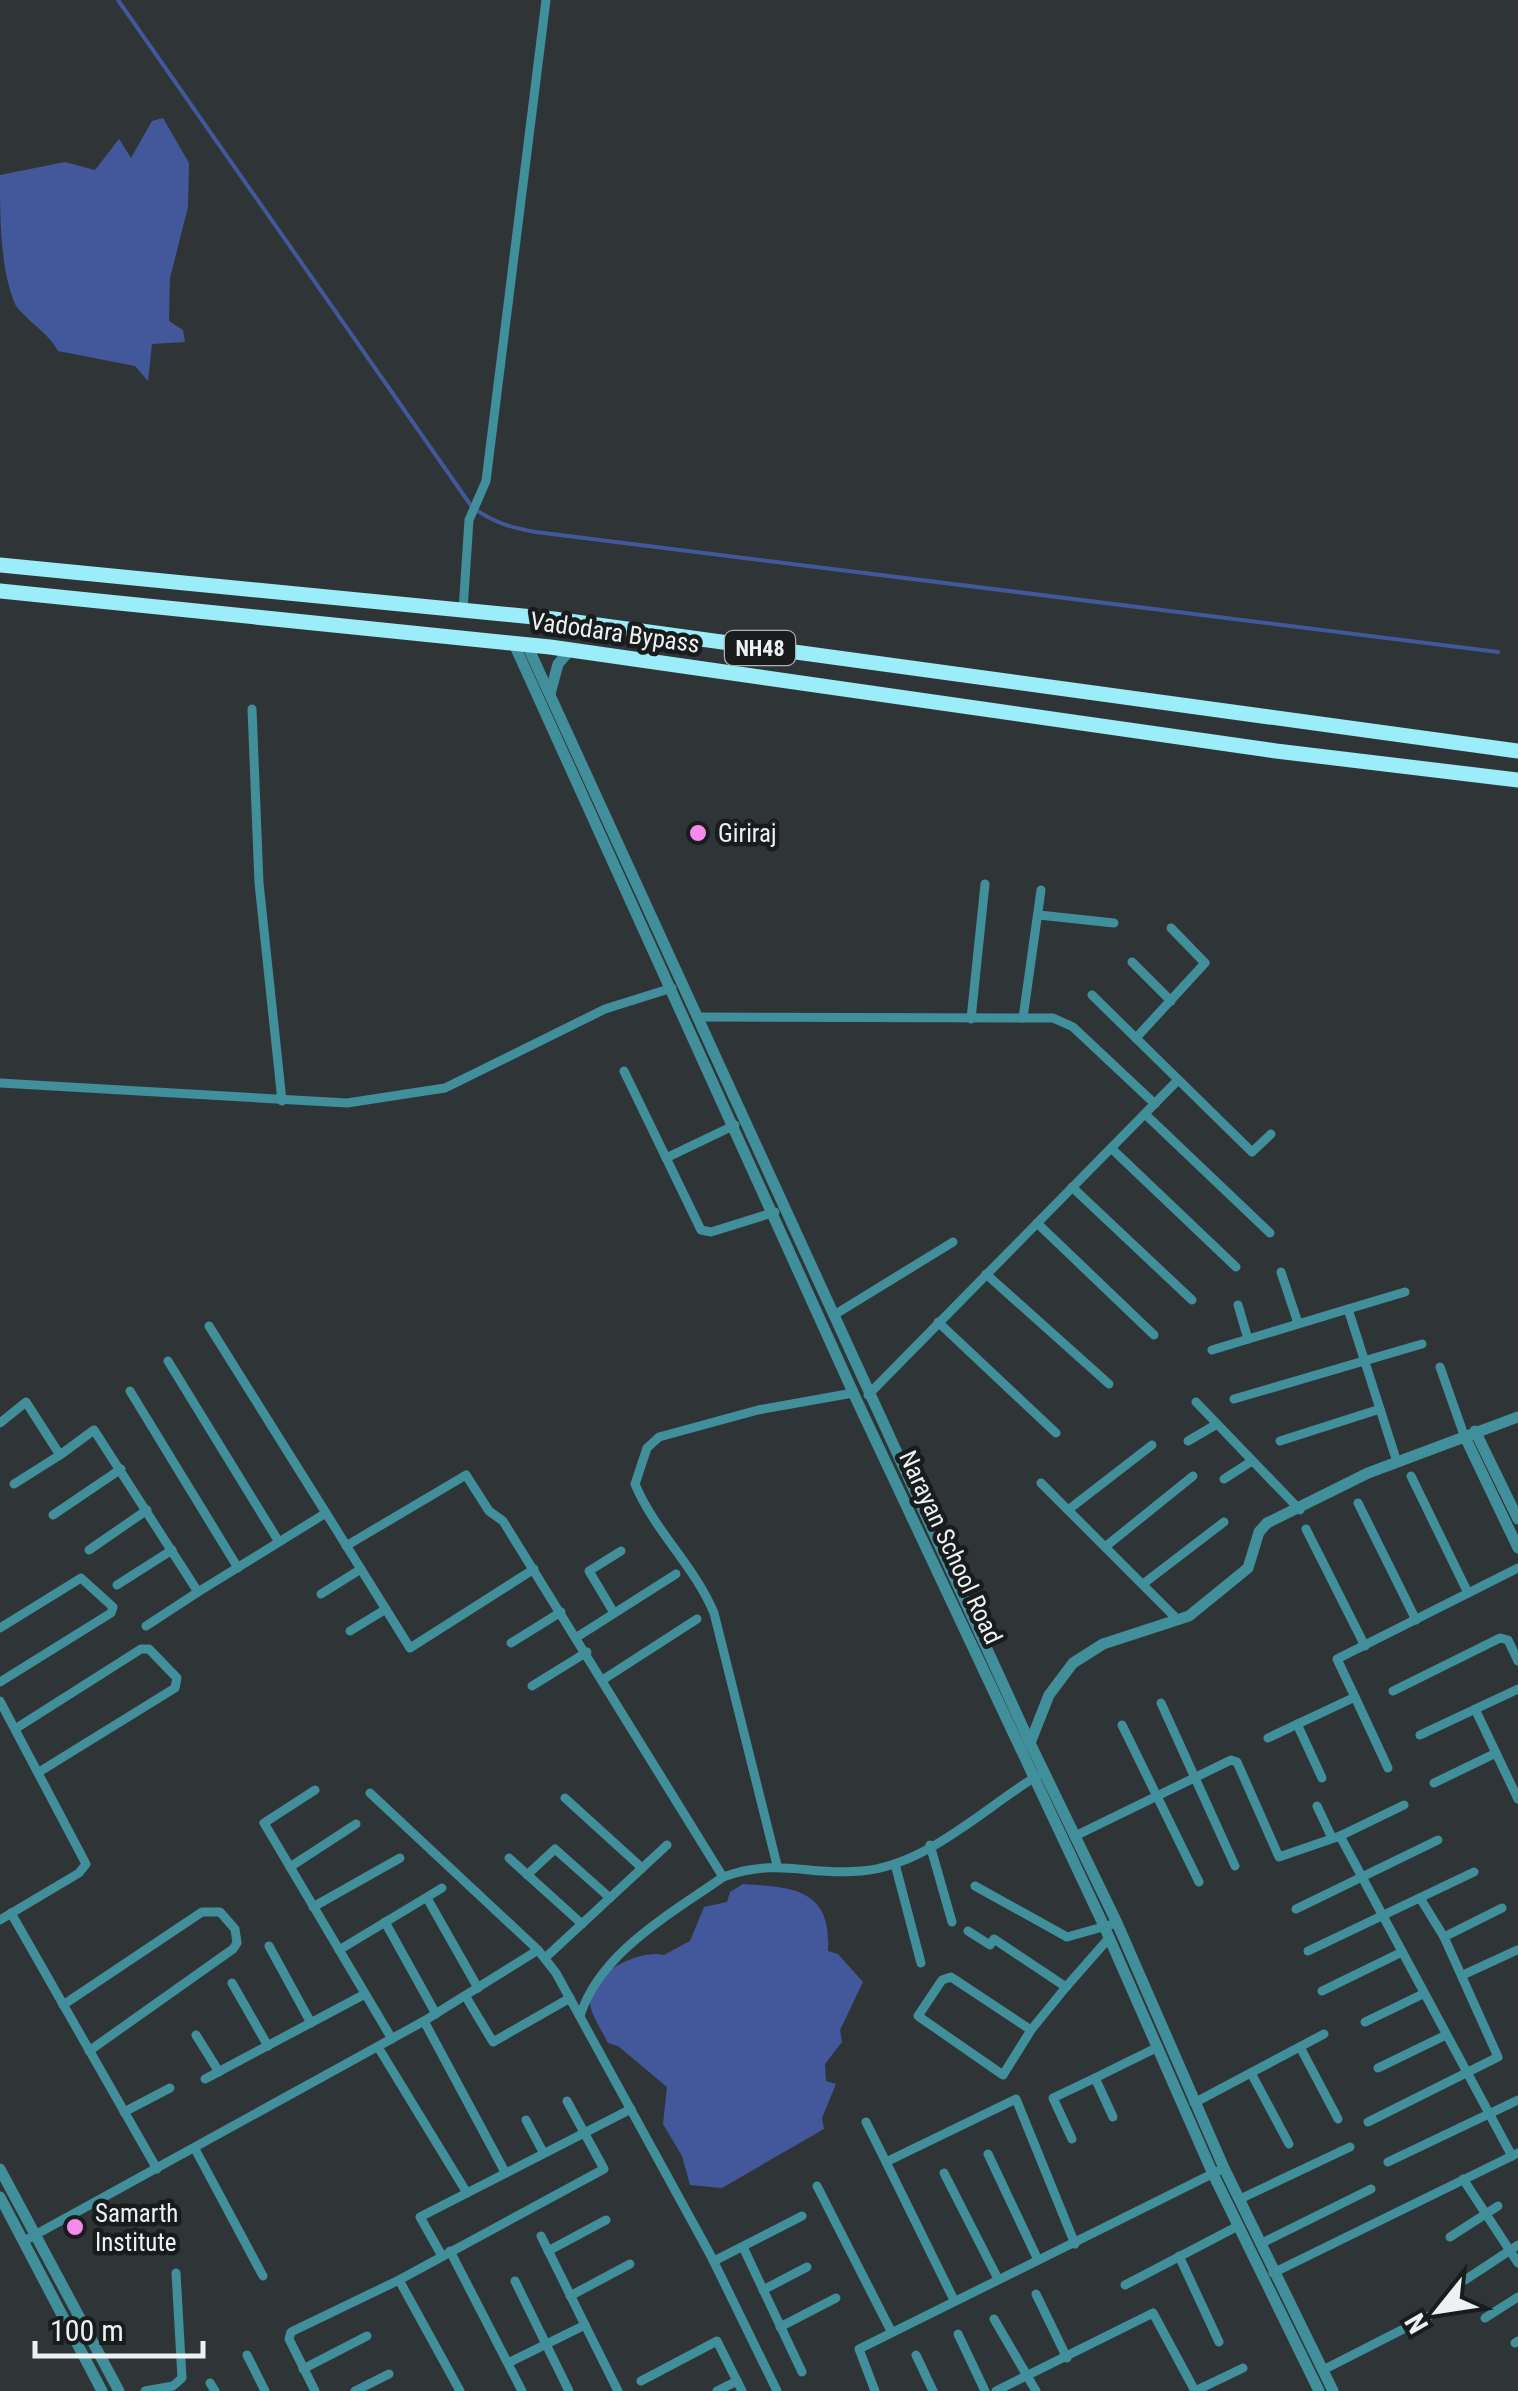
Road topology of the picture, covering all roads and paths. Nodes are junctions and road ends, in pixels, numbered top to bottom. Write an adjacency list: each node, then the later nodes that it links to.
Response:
1 (546, 0): 4 (street)
2 (0, 565): 4 (highway, Vadodara Bypass / NH48)
3 (0, 591): 5 (highway, Vadodara Bypass / NH48)
4 (463, 610): 9 (highway, Vadodara Bypass / NH48)
5 (521, 644): 6 (highway, Vadodara Bypass / NH48); 7 (street); 17 (street, Narayan School Road)
6 (570, 650): 7 (street); 10 (highway, Vadodara Bypass / NH48)
7 (550, 694): 20 (street)
8 (252, 709): 27 (street)
9 (1518, 751)
10 (1518, 780)
11 (985, 884): 22 (street)
12 (1041, 890): 13 (street)
13 (1038, 915): 14 (street); 21 (street)
14 (1114, 922)
15 (1171, 928): 19 (street)
16 (1132, 962): 19 (street)
17 (672, 988): 27 (street); 30 (street, Narayan School Road)
18 (1092, 995): 23 (street)
19 (1171, 1001): 23 (street)
20 (698, 1016): 22 (street); 46 (street)
21 (1024, 1018): 22 (street); 28 (street)
22 (971, 1019)
23 (1136, 1038): 25 (street)
24 (624, 1071): 33 (street)
25 (1178, 1080): 28 (street); 31 (street)
26 (0, 1083): 27 (street)
27 (282, 1101)
28 (1154, 1104): 29 (street)
29 (1144, 1114): 32 (street); 37 (street)
30 (735, 1125): 33 (street); 35 (street, Narayan School Road)
31 (1271, 1134)
32 (1111, 1148): 34 (street); 39 (street)
33 (666, 1158): 35 (street)
34 (1072, 1187): 36 (street); 43 (street)
35 (775, 1212): 60 (street, Narayan School Road)
36 (1036, 1223): 41 (street); 50 (street)
37 (1270, 1233)
38 (953, 1242): 46 (street)
39 (1236, 1267)
40 (1281, 1272): 48 (street)
41 (986, 1274): 47 (street); 57 (street)
42 (1404, 1292): 45 (street)
43 (1192, 1300)
44 (1238, 1306): 51 (street)
45 (1348, 1309): 48 (street); 55 (street)
46 (834, 1314): 59 (street)
47 (938, 1322): 59 (street); 67 (street)
48 (1298, 1323): 51 (street)
49 (210, 1326): 85 (street)
50 (1154, 1335)
51 (1248, 1339): 53 (street)
52 (1422, 1344): 55 (street)
53 (1212, 1350)
54 (168, 1361): 90 (street)
55 (1364, 1362): 61 (street); 63 (street)
56 (1440, 1367): 68 (street)
57 (1109, 1384)
58 (130, 1391): 97 (street)
59 (871, 1394): 60 (street); 135 (street)
60 (855, 1397): 139 (street, Narayan School Road); 159 (street)
61 (1234, 1399)
62 (1196, 1402): 66 (street)
63 (1380, 1410): 70 (street); 74 (street)
64 (1518, 1418): 68 (street)
65 (0, 1422): 72 (street)
66 (1217, 1424): 69 (street); 73 (street)
67 (1056, 1433)
68 (1469, 1433): 74 (street); 87 (street); 93 (street)
69 (1188, 1441)
70 (1280, 1441)
71 (1152, 1444): 83 (street)
72 (60, 1455): 75 (street); 80 (street)
73 (1252, 1461): 78 (street); 84 (street)
74 (1396, 1462): 84 (street)
75 (121, 1469): 82 (street); 86 (street)
76 (1193, 1476): 92 (street)
77 (1411, 1476): 105 (street)
78 (1224, 1479)
79 (1040, 1483): 83 (street)
80 (14, 1484)
81 (1358, 1503): 112 (street)
82 (147, 1510): 94 (street); 95 (street)
83 (1068, 1510): 92 (street)
84 (1300, 1510): 111 (street)
85 (326, 1514): 90 (street); 91 (street)
86 (54, 1515)
87 (1518, 1519)
88 (1224, 1522): 102 (street)
89 (1306, 1529): 118 (street)
90 (279, 1542): 97 (street)
91 (346, 1546): 99 (street); 100 (street)
92 (1105, 1547): 102 (street)
93 (1518, 1548)
94 (89, 1550)
95 (172, 1550): 103 (street); 104 (street)
96 (621, 1551): 109 (street)
97 (238, 1568): 104 (street)
98 (1518, 1568): 105 (street)
99 (361, 1569): 106 (street); 107 (street)
100 (534, 1570): 107 (street); 108 (street)
101 (676, 1574): 109 (street)
102 (1143, 1584): 111 (street)
103 (118, 1585)
104 (198, 1592): 113 (street)
105 (1468, 1593): 112 (street)
106 (321, 1594)
107 (386, 1609): 115 (street)
108 (561, 1612): 116 (street); 117 (street)
109 (614, 1614): 116 (street)
110 (697, 1619): 121 (street)
111 (1178, 1620): 135 (street)
112 (1416, 1620): 118 (street)
113 (146, 1626)
114 (0, 1628): 122 (street)
115 (350, 1631)
116 (577, 1637): 119 (street)
117 (511, 1643)
118 (1365, 1646): 126 (street)
119 (587, 1652): 121 (street); 123 (street)
120 (1518, 1661): 125 (street)
121 (604, 1679): 165 (street)
122 (0, 1682)
123 (532, 1686)
124 (1518, 1688): 129 (street)
125 (1393, 1691)
126 (1354, 1698): 130 (street); 137 (street)
127 (0, 1701): 132 (street)
128 (1161, 1703): 140 (street)
129 (1475, 1709): 133 (street); 136 (street)
130 (1296, 1724): 134 (street); 141 (street)
131 (1122, 1725): 145 (street)
132 (16, 1729): 138 (street); 138 (street)
133 (1420, 1735)
134 (1268, 1738)
135 (1030, 1742): 139 (street)
136 (1496, 1753): 142 (street); 147 (street)
137 (1388, 1768)
138 (39, 1772): 176 (street)
139 (1039, 1774): 151 (street); 154 (street); 182 (street, Narayan School Road)
140 (1195, 1777): 145 (street); 152 (street); 161 (street)
141 (1322, 1778)
142 (1434, 1782)
143 (314, 1790): 160 (street)
144 (370, 1793): 190 (street)
145 (1157, 1796): 151 (street); 167 (street)
146 (565, 1798): 162 (street)
147 (1518, 1799)
148 (1317, 1806): 152 (street)
149 (1404, 1806): 152 (street)
150 (356, 1824): 160 (street)
151 (1074, 1836): 182 (street)
152 (1336, 1837): 166 (street)
153 (1438, 1840): 166 (street)
154 (930, 1845): 158 (street); 180 (street)
155 (667, 1846): 162 (street)
156 (400, 1858): 173 (street)
157 (510, 1858): 164 (street)
158 (895, 1864): 159 (street); 191 (street)
159 (777, 1865): 165 (street)
160 (290, 1866): 173 (street)
161 (1235, 1866)
162 (642, 1868): 171 (street)
163 (1474, 1872): 172 (street)
164 (527, 1874): 171 (street); 181 (street)
165 (724, 1877): 203 (street)
166 (1361, 1877): 175 (street); 177 (street)
167 (1199, 1882)
168 (975, 1886): 182 (street)
169 (442, 1888): 170 (street)
170 (427, 1898): 179 (street); 195 (street)
171 (610, 1898): 181 (street)
172 (1420, 1898): 177 (street); 184 (street)
173 (314, 1906): 186 (street)
174 (1502, 1908): 184 (street)
175 (1296, 1909)
176 (11, 1913): 178 (street); 201 (street)
177 (1382, 1916): 188 (street); 189 (street)
178 (0, 1920)
179 (385, 1922): 186 (street); 202 (street)
180 (952, 1922)
181 (582, 1924): 190 (street)
182 (1110, 1929): 194 (street); 214 (street, Narayan School Road); 226 (street)
183 (968, 1931): 194 (street)
184 (1444, 1936): 192 (street)
185 (269, 1946): 206 (street)
186 (339, 1950): 197 (street)
187 (1517, 1950): 192 (street)
188 (1308, 1952)
189 (1402, 1952): 196 (street); 198 (street)
190 (541, 1954): 195 (street); 200 (street)
191 (921, 1963)
192 (1463, 1975): 219 (street)
193 (232, 1983): 212 (street)
194 (1066, 1987): 207 (street)
195 (478, 1988): 199 (street)
196 (1322, 1991)
197 (364, 1994): 206 (street); 211 (street)
198 (1423, 1994): 205 (street); 210 (street)
199 (466, 1997): 200 (street); 202 (street)
200 (570, 1998): 203 (street)
201 (63, 2005): 216 (street); 216 (street)
202 (436, 2014): 204 (street)
203 (580, 2016): 227 (street)
204 (424, 2021): 211 (street); 248 (street)
205 (1365, 2022)
206 (312, 2023): 212 (street)
207 (1031, 2030): 207 (street)
208 (1324, 2034): 215 (street)
209 (196, 2035): 218 (street)
210 (1444, 2036): 217 (street); 219 (street)
211 (392, 2039): 213 (street)
212 (268, 2046): 218 (street)
213 (378, 2047): 239 (street); 253 (street)
214 (1158, 2047): 221 (street); 247 (street, Narayan School Road)
215 (1300, 2047): 220 (street); 232 (street)
216 (89, 2051): 228 (street)
217 (1378, 2068)
218 (219, 2072): 222 (street)
219 (1469, 2072): 229 (street); 234 (street)
220 (1251, 2074): 226 (street); 237 (street)
221 (1095, 2078): 230 (street); 236 (street)
222 (204, 2080)
223 (170, 2088): 228 (street)
224 (1518, 2100): 229 (street)
225 (567, 2101): 235 (street)
226 (1194, 2104): 247 (street)
227 (631, 2109): 235 (street); 272 (street)
228 (124, 2112): 245 (street)
229 (1491, 2113): 242 (street); 244 (street)
230 (1113, 2117)
231 (526, 2120): 240 (street)
232 (1338, 2120)
233 (866, 2122): 243 (street)
234 (1368, 2122)
235 (584, 2130): 240 (street); 269 (street)
236 (1072, 2139)
237 (1289, 2144)
238 (1350, 2147): 255 (street)
239 (195, 2148): 245 (street); 278 (street)
240 (543, 2152): 248 (street)
241 (988, 2154): 271 (street)
242 (1515, 2155): 250 (street)
243 (886, 2162): 265 (street); 289 (street)
244 (1388, 2162)
245 (157, 2169): 262 (street)
246 (0, 2170): 262 (street)
247 (1219, 2171): 255 (street); 260 (street, Narayan School Road); 265 (street)
248 (506, 2172): 253 (street)
249 (944, 2173): 279 (street)
250 (1463, 2178): 257 (street); 277 (street)
251 (818, 2186): 295 (street)
252 (1371, 2189): 264 (street)
253 (467, 2193): 269 (street)
254 (0, 2198): 262 (street)
255 (1240, 2199): 264 (street)
256 (1498, 2206): 257 (street)
257 (1486, 2214): 263 (street); 267 (street)
258 (802, 2216): 266 (street)
259 (606, 2220): 268 (street)
260 (1238, 2226): 270 (street); 277 (street, Narayan School Road)
261 (541, 2236): 268 (street)
262 (30, 2237): 313 (street); 314 (street)
263 (1450, 2237)
264 (1262, 2243): 277 (street)
265 (1075, 2244): 271 (street)
266 (743, 2247): 272 (street); 284 (street)
267 (1514, 2248): 273 (street); 281 (street)
268 (548, 2250): 286 (street)
269 (446, 2254): 280 (street); 303 (street)
270 (1179, 2256): 283 (street); 298 (street)
271 (1038, 2260): 279 (street)
272 (714, 2261): 324 (street)
273 (1518, 2263)
274 (630, 2264): 286 (street)
275 (807, 2267): 284 (street)
276 (176, 2273): 315 (street)
277 (1270, 2275): 306 (street); 331 (street, Narayan School Road)
278 (262, 2276)
279 (997, 2277): 289 (street)
280 (399, 2280): 305 (street); 318 (street)
281 (1465, 2280)
282 (515, 2282): 299 (street)
283 (1126, 2284)
284 (763, 2290): 294 (street)
285 (1036, 2294): 302 (street)
286 (570, 2296): 293 (street)
287 (1518, 2297): 291 (street)
288 (836, 2298): 294 (street)
289 (953, 2298): 295 (street)
290 (1429, 2316): 306 (street)
291 (1486, 2318)
292 (994, 2319): 309 (street)
293 (585, 2325): 299 (street); 321 (street)
294 (780, 2327): 307 (street)
295 (891, 2331): 325 (street)
296 (958, 2334): 327 (street)
297 (367, 2336): 305 (street)
298 (1219, 2342)
299 (546, 2344): 303 (street); 320 (street)
300 (246, 2355): 316 (street)
301 (916, 2356): 326 (street)
302 (1067, 2358): 309 (street); 330 (street)
303 (508, 2363): 319 (street)
304 (1243, 2368): 330 (street)
305 (304, 2369): 312 (street)
306 (1323, 2370): 332 (street)
307 (802, 2372)
308 (390, 2374): 317 (street)
309 (1029, 2375): 328 (street); 329 (street)
310 (737, 2380): 311 (street); 322 (street); 323 (street)
311 (641, 2381)
312 (310, 2389)
313 (102, 2391)
314 (118, 2391)
315 (144, 2391)
316 (265, 2391)
317 (355, 2391)
318 (460, 2391)
319 (522, 2391)
320 (569, 2391)
321 (618, 2391)
322 (717, 2391)
323 (742, 2391)
324 (777, 2391)
325 (874, 2391)
326 (933, 2391)
327 (986, 2391)
328 (996, 2391)
329 (1036, 2391)
330 (1195, 2391)
331 (1319, 2391)
332 (1333, 2391)

